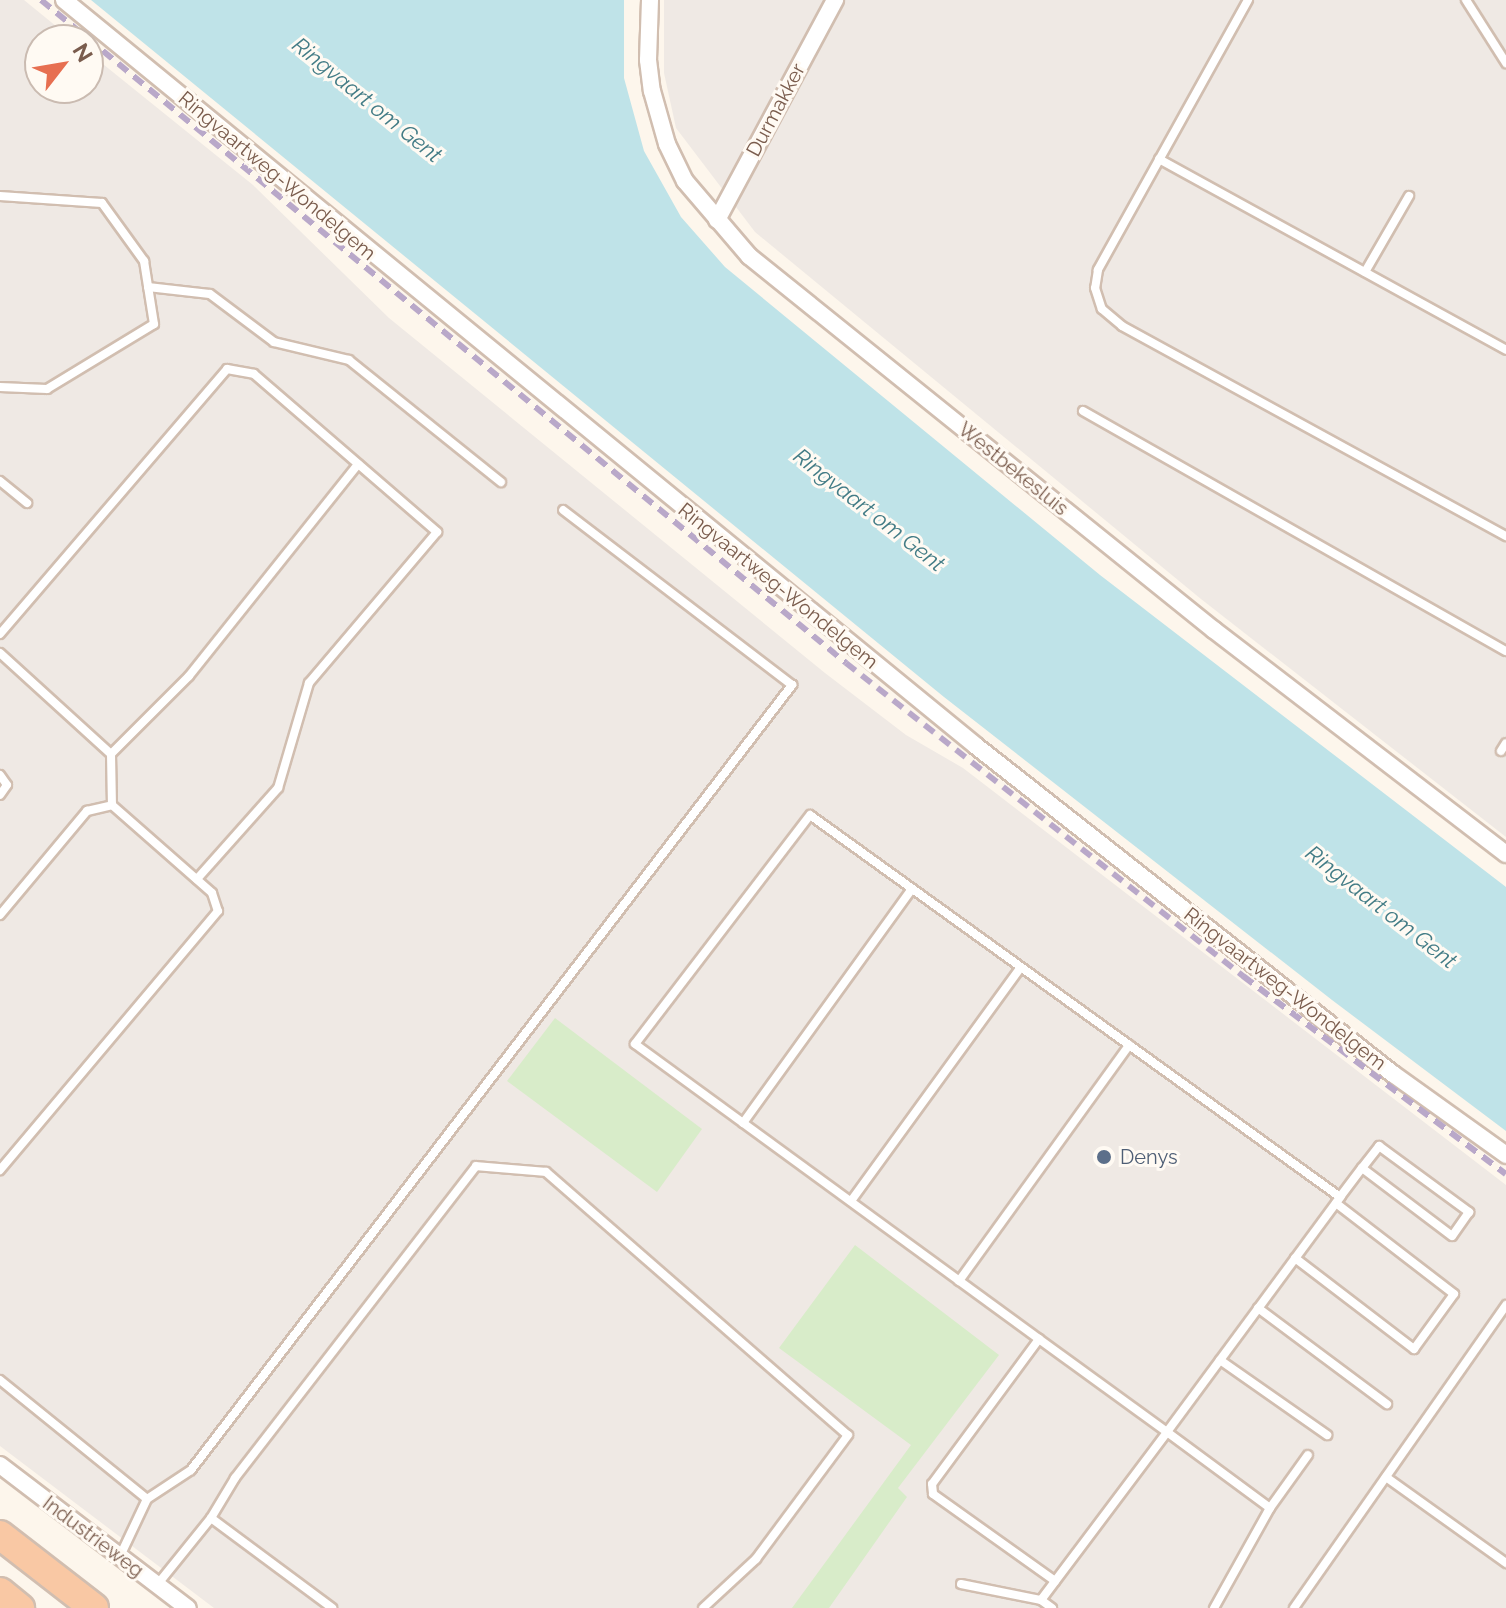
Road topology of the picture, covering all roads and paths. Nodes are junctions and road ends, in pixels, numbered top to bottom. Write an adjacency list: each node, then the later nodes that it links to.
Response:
1 (64, 0): 36 (street, Ringvaartweg-Wondelgem)
2 (650, 0): 10 (street, Westbekesluis)
3 (835, 0): 10 (street, Durmakker)
4 (1248, 0): 7 (lane)
5 (1466, 0): 6 (lane)
6 (1506, 63)
7 (1159, 159): 11 (lane); 21 (lane)
8 (0, 196): 12 (lane)
9 (1409, 196): 11 (lane)
10 (717, 220): 29 (street, Westbekesluis)
11 (1365, 272): 13 (lane)
12 (148, 287): 14 (lane); 18 (lane)
13 (1506, 350)
14 (0, 387)
15 (1083, 411): 23 (lane)
16 (358, 464): 22 (lane); 25 (lane); 30 (lane)
17 (0, 481): 19 (lane)
18 (501, 482)
19 (27, 503)
20 (563, 510): 54 (lane)
21 (1506, 536)
22 (0, 634)
23 (1506, 651)
24 (0, 653): 25 (lane)
25 (111, 754): 28 (lane)
26 (0, 775): 27 (lane)
27 (0, 795)
28 (112, 805): 30 (lane); 32 (lane)
29 (1506, 854)
30 (197, 879): 38 (lane)
31 (912, 889): 33 (lane); 35 (lane); 35 (lane)
32 (0, 915)
33 (1021, 967): 34 (lane); 40 (lane)
34 (1129, 1045): 39 (lane); 42 (lane)
35 (743, 1123): 40 (lane)
36 (1506, 1155)
37 (1362, 1168): 37 (lane); 39 (lane)
38 (0, 1170)
39 (1338, 1200): 41 (lane); 41 (lane)
40 (851, 1201): 42 (lane)
41 (1295, 1258): 44 (lane)
42 (959, 1281): 45 (lane)
43 (1506, 1305): 53 (lane)
44 (1258, 1308): 46 (lane); 48 (lane)
45 (1039, 1339): 49 (lane); 60 (lane)
46 (1220, 1360): 49 (lane); 50 (lane)
47 (0, 1380): 54 (lane)
48 (1387, 1404)
49 (1167, 1432): 55 (lane); 60 (lane)
50 (1327, 1435)
51 (1308, 1455): 55 (lane)
52 (0, 1465): 58 (street, Industrieweg)
53 (1386, 1477): 59 (lane); 72 (lane)
54 (147, 1499): 58 (lane)
55 (1270, 1508): 71 (lane)
56 (211, 1518): 62 (lane); 68 (lane); 69 (lane)
57 (0, 1535): 66 (highway)
58 (120, 1557): 62 (street, Industrieweg)
59 (1506, 1563)
60 (1055, 1581): 64 (lane)
61 (961, 1584): 64 (lane)
62 (157, 1585): 67 (street, Industrieweg)
63 (0, 1592): 65 (highway)
64 (1041, 1600): 70 (lane)
65 (20, 1608)
66 (94, 1608)
67 (188, 1608)
68 (332, 1608)
69 (703, 1608)
70 (1052, 1608)
71 (1214, 1608)
72 (1294, 1608)

